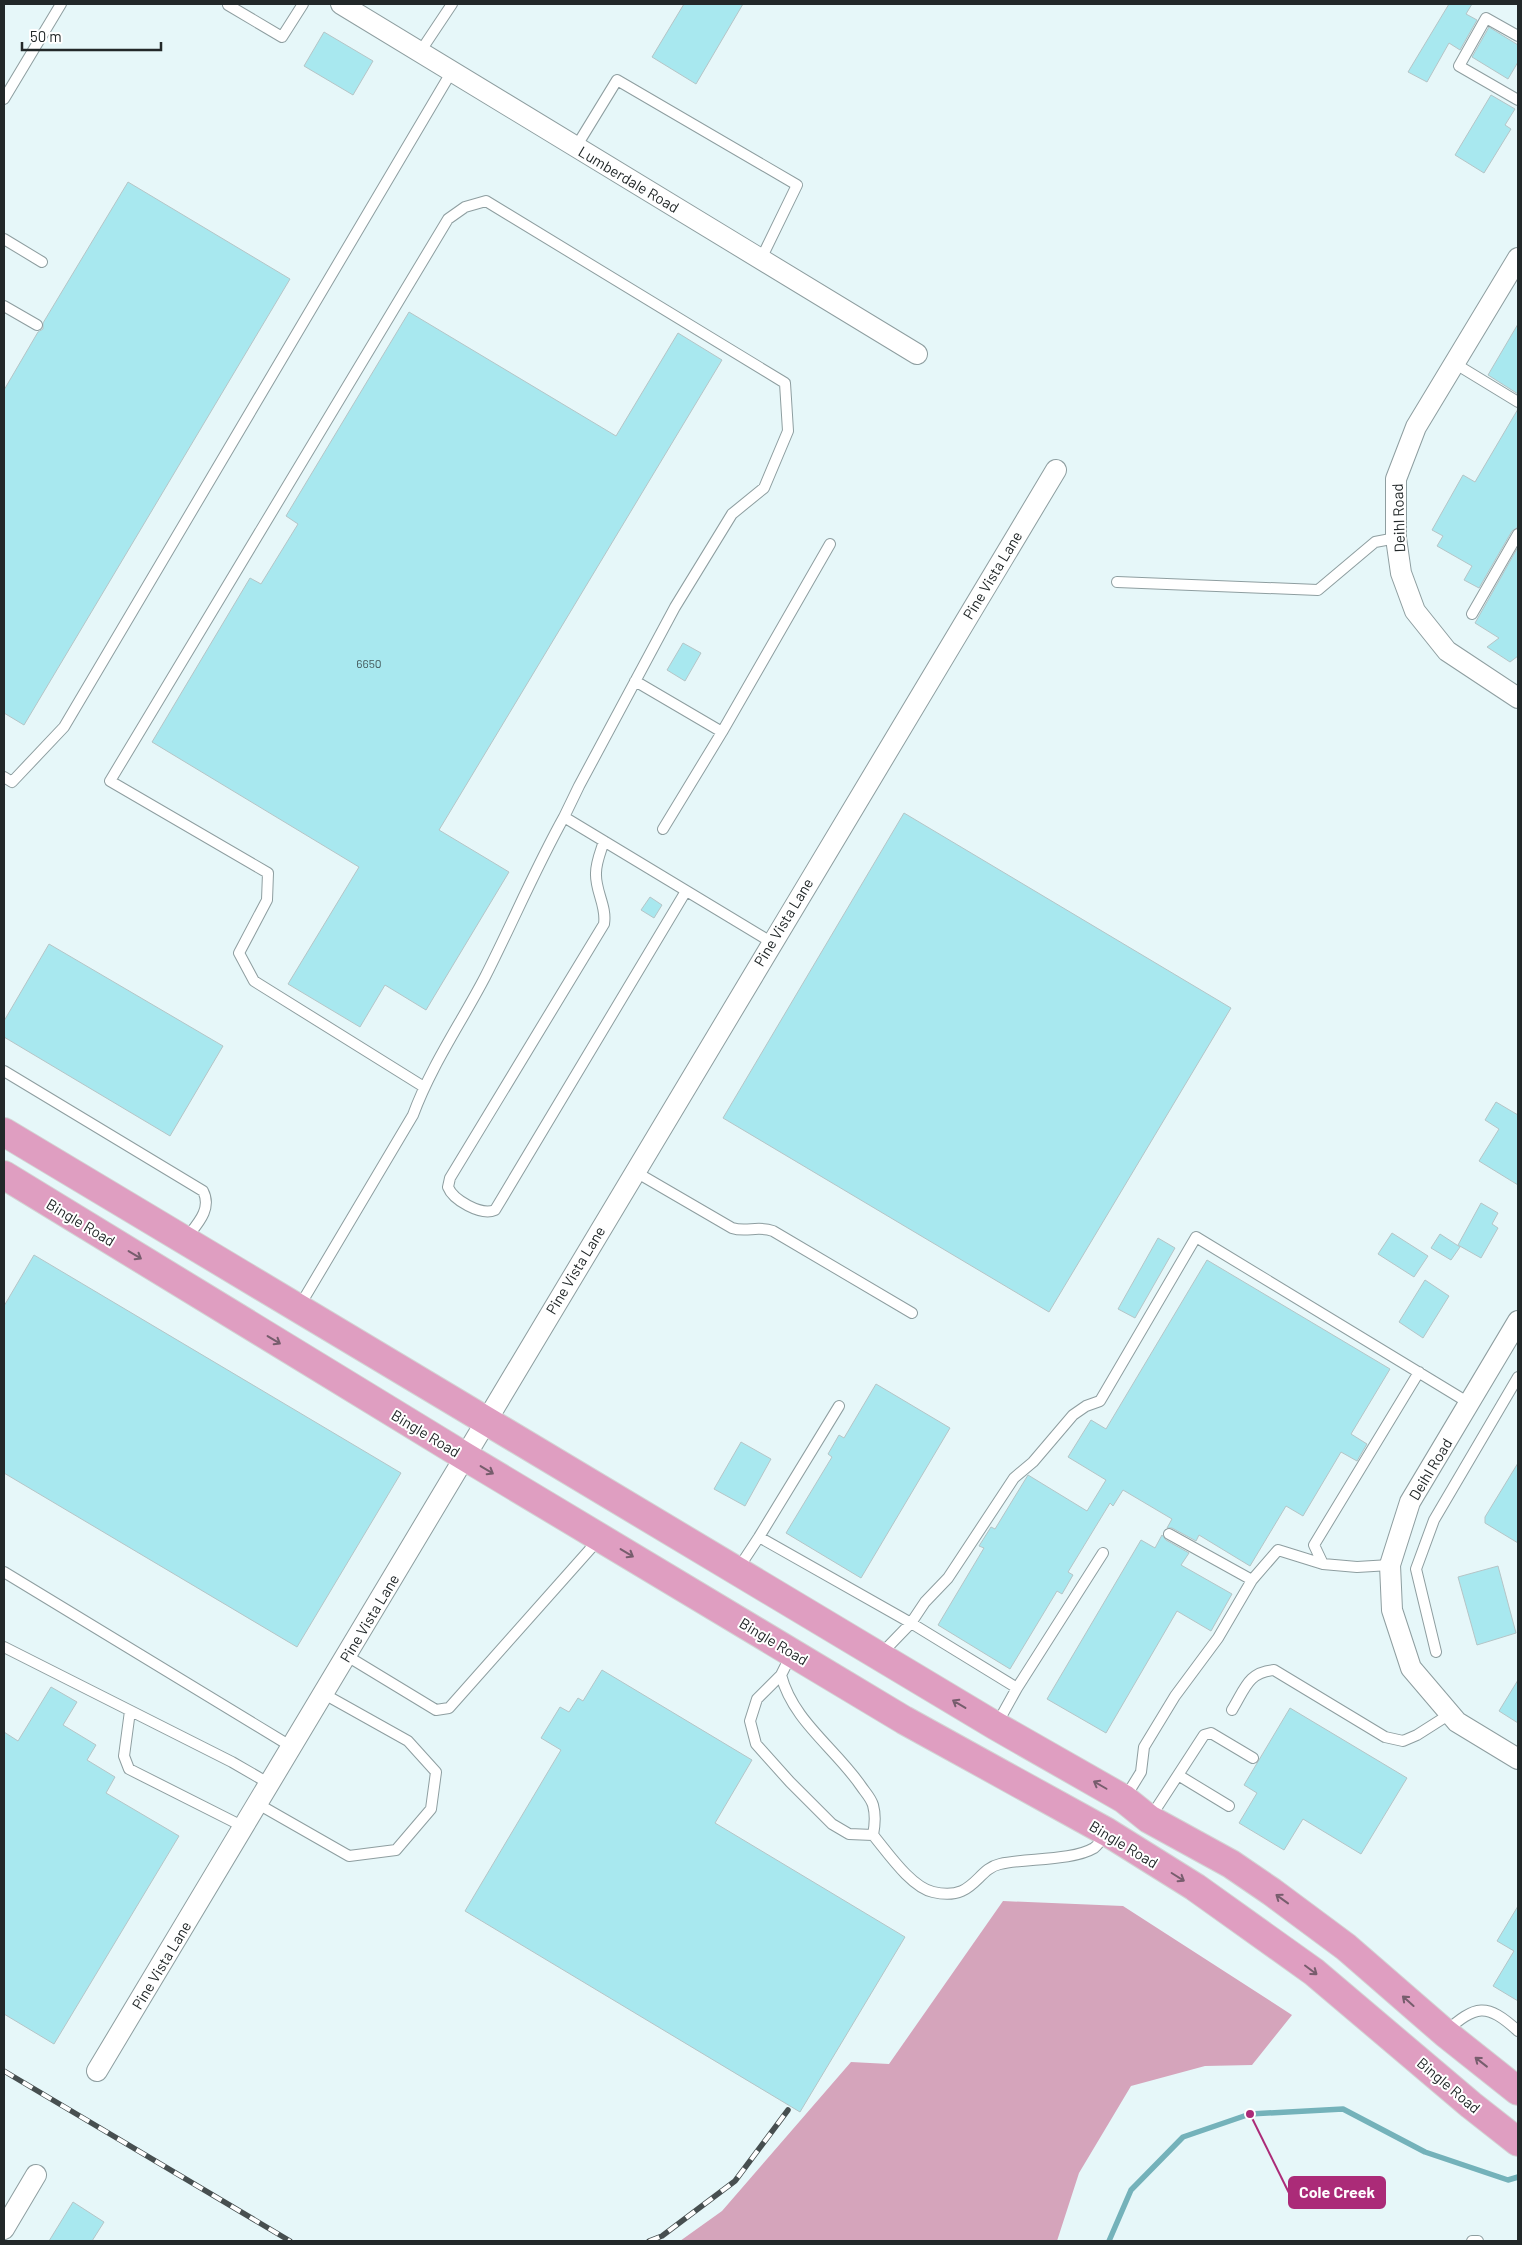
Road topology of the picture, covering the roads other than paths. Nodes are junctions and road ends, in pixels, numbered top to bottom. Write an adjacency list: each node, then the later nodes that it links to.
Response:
1 (61, 4): 9 (lane)
2 (303, 4): 5 (lane)
3 (341, 4): 7 (street, Lumberdale Road)
4 (452, 4): 7 (lane)
5 (228, 5)
6 (1518, 36): 10 (lane)
7 (420, 52): 8 (street, Lumberdale Road)
8 (452, 71): 11 (street, Lumberdale Road); 30 (lane)
9 (4, 98)
10 (1518, 100)
11 (576, 147): 14 (street, Lumberdale Road); 14 (lane)
12 (4, 239): 15 (lane)
13 (1518, 258): 19 (street, Deihl Road)
14 (760, 259): 18 (street, Lumberdale Road)
15 (42, 262)
16 (4, 306): 17 (lane)
17 (37, 325)
18 (917, 354)
19 (1454, 363): 20 (lane); 23 (street, Deihl Road)
20 (1518, 402)
21 (1056, 470): 35 (street, Pine Vista Lane)
22 (1518, 534): 26 (lane)
23 (1396, 538): 25 (lane); 28 (street, Deihl Road)
24 (830, 544): 29 (lane)
25 (1117, 582)
26 (1472, 614)
27 (635, 681): 29 (lane); 31 (lane); 37 (lane)
28 (1518, 698)
29 (722, 732): 32 (lane)
30 (4, 777)
31 (564, 817): 33 (lane); 37 (lane)
32 (663, 829)
33 (604, 841): 34 (lane); 34 (lane)
34 (686, 891): 35 (lane)
35 (771, 942): 39 (street, Pine Vista Lane)
36 (4, 1071): 41 (lane)
37 (424, 1087): 43 (lane)
38 (4, 1132): 41 (main road)
39 (634, 1171): 44 (lane); 50 (street, Pine Vista Lane)
40 (4, 1175): 42 (main road, Bingle Road, one-way to 42)
41 (184, 1241): 42 (main road); 43 (main road)
42 (164, 1273): 51 (main road, Bingle Road, one-way to 51)
43 (298, 1308): 50 (main road)
44 (912, 1313)
45 (1518, 1321): 48 (street, Deihl Road)
46 (1419, 1372): 48 (lane); 56 (lane); 62 (lane)
47 (1518, 1377): 64 (lane)
48 (1469, 1403): 57 (street, Deihl Road)
49 (839, 1406): 54 (lane)
50 (486, 1419): 51 (street, Pine Vista Lane); 58 (main road)
51 (464, 1456): 53 (main road, Bingle Road, one-way to 53); 66 (street, Pine Vista Lane)
52 (1169, 1534): 60 (lane)
53 (600, 1537): 66 (lane); 67 (main road, Bingle Road, one-way to 67)
54 (759, 1537): 58 (lane); 62 (lane)
55 (1103, 1553): 68 (lane)
56 (1323, 1564): 57 (lane); 60 (lane)
57 (1390, 1565): 72 (street, Deihl Road)
58 (737, 1570): 61 (main road)
59 (4, 1572): 74 (lane)
60 (1252, 1580): 79 (lane)
61 (813, 1615): 65 (main road); 67 (main road)
62 (911, 1623): 65 (lane); 68 (lane)
63 (4, 1647): 71 (lane)
64 (1436, 1652)
65 (879, 1655): 73 (main road, one-way to 65)
66 (347, 1656): 69 (street, Pine Vista Lane)
67 (787, 1663): 84 (main road, Bingle Road); 85 (lane); 85 (lane)
68 (1017, 1688): 73 (lane)
69 (324, 1694): 74 (street, Pine Vista Lane); 80 (lane)
70 (1232, 1710): 72 (lane)
71 (130, 1711): 78 (lane); 83 (lane)
72 (1450, 1714): 76 (street, Deihl Road)
73 (996, 1726): 79 (main road, one-way to 73)
74 (292, 1746): 78 (street, Pine Vista Lane)
75 (1253, 1758): 77 (lane)
76 (1518, 1759)
77 (1178, 1775): 81 (lane); 82 (lane)
78 (270, 1784): 80 (street, Pine Vista Lane)
79 (1124, 1800): 82 (main road); 84 (main road)
80 (258, 1804): 83 (street, Pine Vista Lane)
81 (1229, 1806)
82 (1149, 1819): 87 (main road, one-way to 82)
83 (244, 1827): 89 (street, Pine Vista Lane)
84 (1107, 1832): 85 (lane); 88 (main road, Bingle Road, one-way to 88)
85 (873, 1835)
86 (1518, 2030): 87 (lane)
87 (1445, 2033): 88 (main road); 90 (main road, one-way to 87)
88 (1421, 2062): 91 (main road, Bingle Road)
89 (97, 2071)
90 (1518, 2091)
91 (1511, 2136)
92 (36, 2175): 93 (street)
93 (4, 2229)
94 (1472, 2241): 95 (lane)
95 (1478, 2241)

